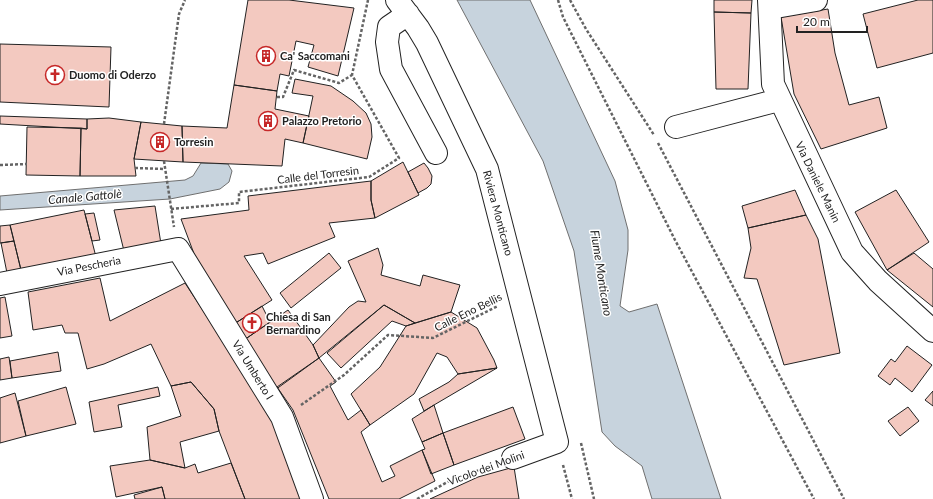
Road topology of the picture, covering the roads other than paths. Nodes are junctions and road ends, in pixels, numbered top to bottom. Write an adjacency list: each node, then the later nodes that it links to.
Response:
1 (816, 0): 2 (street)
2 (769, 4): 4 (street, Via Daniele Manin)
3 (402, 7): 6 (street); 10 (street, Riviera Monticano)
4 (779, 100): 5 (street); 9 (street, Via Daniele Manin)
5 (676, 127)
6 (436, 153)
7 (178, 249): 8 (street, Via Pescheria); 12 (street, Via Umberto I)
8 (0, 284)
9 (933, 331)
10 (557, 442): 11 (street, Vicolo dei Molini)
11 (513, 458)
12 (312, 499)

